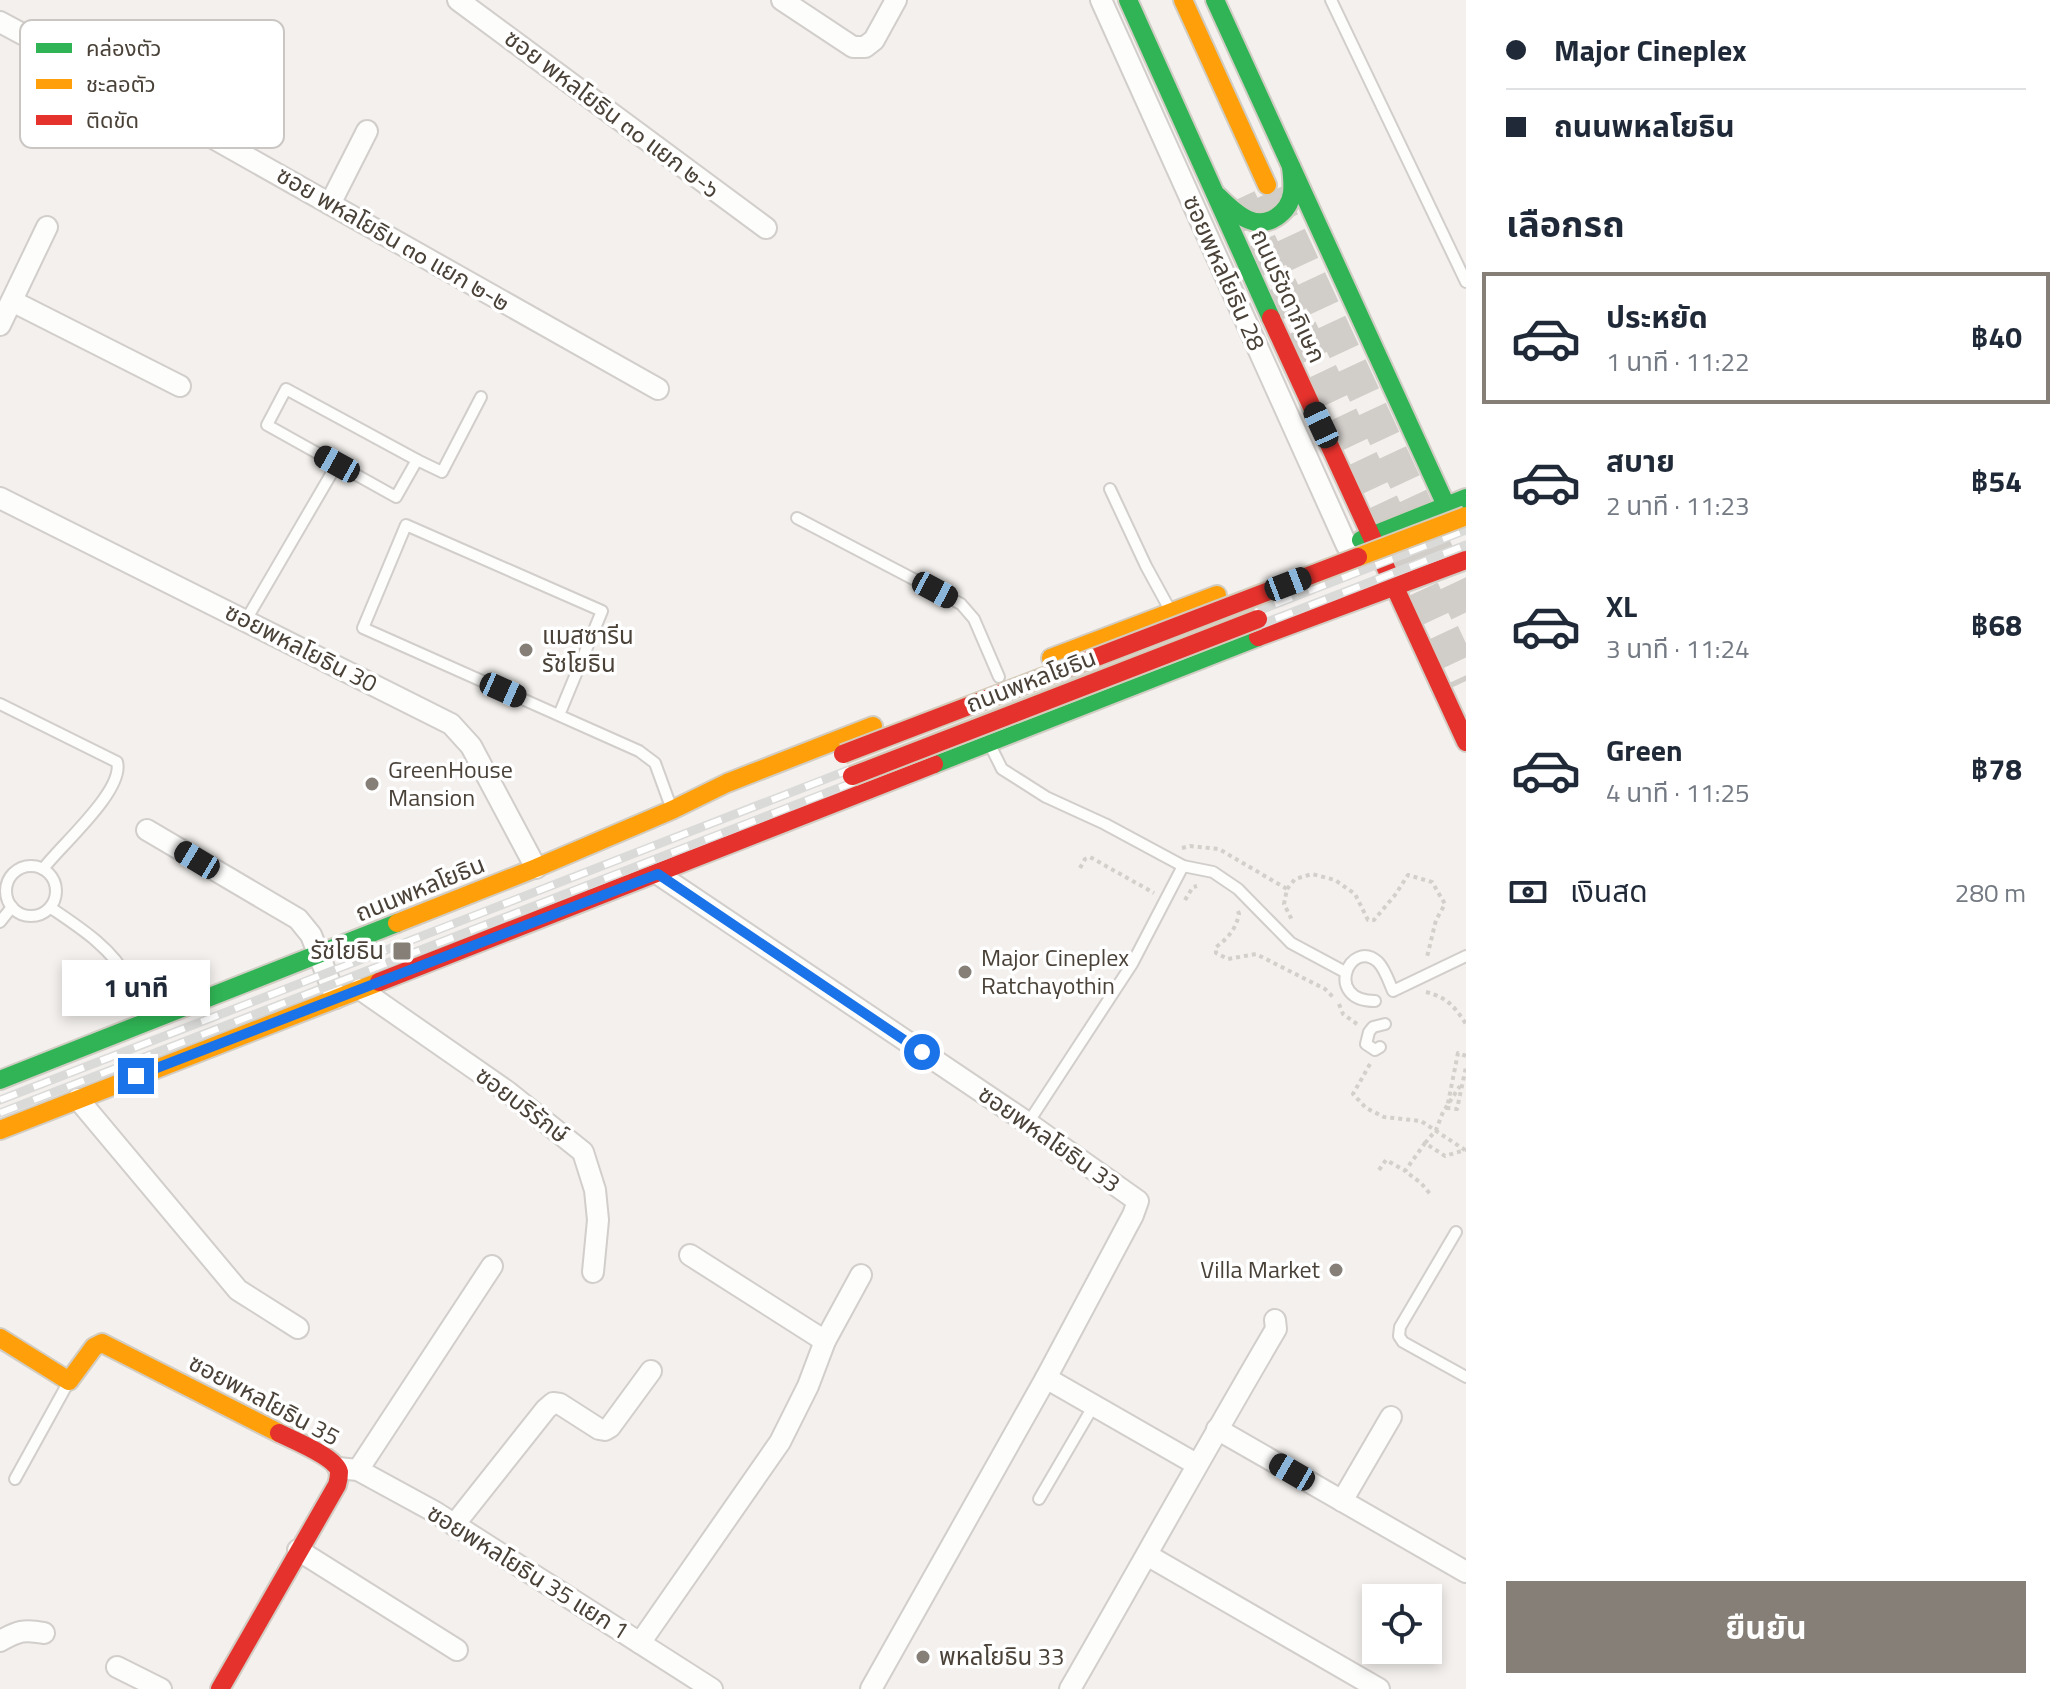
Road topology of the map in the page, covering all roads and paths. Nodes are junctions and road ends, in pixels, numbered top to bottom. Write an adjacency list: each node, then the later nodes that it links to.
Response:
1 (458, 0): 18 (street, ซอย พหลโยธิน ๓๐ แยก ๒-๖)
2 (782, 0): 3 (street)
3 (896, 0)
4 (1101, 0): 35 (street, ซอยพหลโยธิน 28)
5 (1128, 0): 15 (main road, ถนนรัชดาภิเษก)
6 (1183, 0): 14 (main road)
7 (1215, 0): 13 (main road)
8 (1331, 0): 19 (lane)
9 (0, 22): 10 (street, ซอย พหลโยธิน ๓๐ แยก ๒-๒)
10 (20, 33)
11 (367, 131): 16 (street)
12 (231, 148): 16 (street, ซอย พหลโยธิน ๓๐ แยก ๒-๒)
13 (1291, 167): 15 (main road); 30 (main road)
14 (1267, 185)
15 (1213, 192): 33 (main road, ถนนรัชดาภิเษก)
16 (330, 204): 23 (street, ซอย พหลโยธิน ๓๐ แยก ๒-๒)
17 (47, 227): 20 (street)
18 (766, 228)
19 (1466, 282)
20 (12, 301): 21 (street); 22 (street)
21 (0, 325)
22 (180, 386)
23 (658, 389)
24 (481, 397): 25 (lane)
25 (417, 460): 26 (lane); 26 (lane)
26 (337, 464): 42 (lane)
27 (1110, 489): 41 (lane)
28 (0, 498): 42 (street, ซอยพหลโยธิน 30)
29 (1466, 498): 30 (main road, ถนนพหลโยธิน)
30 (1446, 506): 33 (main road, ถนนพหลโยธิน); 34 (main road)
31 (1466, 516): 51 (main road, ถนนพหลโยธิน, bridge)
32 (797, 518): 44 (lane)
33 (1372, 535): 35 (main road, ถนนพหลโยธิน); 39 (main road, ถนนรัชดาภิเษก)
34 (1461, 544)
35 (1347, 546): 41 (main road, ถนนพหลโยธิน)
36 (1466, 560): 39 (main road, ถนนพหลโยธิน)
37 (1408, 561): 38 (main road)
38 (1364, 578)
39 (1395, 587): 43 (main road, ถนนพหลโยธิน); 48 (main road, ถนนรัชดาภิเษก)
40 (1320, 595): 49 (main road, ถนนพหลโยธิน, bridge)
41 (1180, 608): 43 (main road); 44 (main road, ถนนพหลโยธิน)
42 (246, 620): 56 (street, ซอยพหลโยธิน 30)
43 (1214, 653): 47 (main road, ถนนพหลโยธิน)
44 (999, 677): 50 (main road, ถนนพหลโยธิน)
45 (0, 704): 58 (lane)
46 (559, 715): 46 (lane); 50 (lane)
47 (989, 741): 53 (lane); 54 (main road, ถนนพหลโยธิน)
48 (1466, 742)
49 (846, 778)
50 (672, 810): 51 (main road, ถนนพหลโยธิน)
51 (632, 827): 56 (main road, ถนนพหลโยธิน)
52 (147, 830): 67 (street)
53 (1160, 853): 55 (lane); 60 (path)
54 (656, 864): 71 (main road, ถนนพหลโยธิน); 86 (street, ซอยพหลโยธิน 33)
55 (1183, 866): 61 (lane); 70 (lane)
56 (536, 868): 67 (main road, ถนนพหลโยธิน)
57 (1080, 868): 61 (path)
58 (43, 869): 63 (lane); 64 (lane)
59 (1205, 885): 61 (path)
60 (1287, 889): 66 (path); 69 (path)
61 (1165, 899): 86 (lane)
62 (1231, 900): 78 (path)
63 (12, 907): 64 (lane); 65 (lane)
64 (51, 908): 75 (lane)
65 (0, 922)
66 (1296, 927)
67 (318, 955): 73 (street); 75 (main road, ถนนพหลโยธิน)
68 (1466, 956): 70 (lane)
69 (1417, 963)
70 (1345, 972): 74 (lane)
71 (360, 989): 73 (main road, ถนนพหลโยธิน); 97 (street, ซอยบริรักษ์)
72 (1422, 991): 77 (path)
73 (336, 998): 84 (main road, ถนนพหลโยธิน)
74 (1375, 1001)
75 (143, 1023): 82 (main road, ถนนพหลโยธิน)
76 (1385, 1024): 78 (lane)
77 (1466, 1024)
78 (1369, 1032): 79 (lane)
79 (1380, 1047): 88 (path)
80 (1466, 1056): 85 (path)
81 (1466, 1069): 83 (path)
82 (0, 1080)
83 (1462, 1089): 85 (path); 85 (path)
84 (78, 1099): 87 (main road, ถนนพหลโยธิน); 100 (street)
85 (1447, 1108): 88 (path)
86 (1028, 1123): 105 (street, ซอยพหลโยธิน 33)
87 (0, 1130)
88 (1436, 1130): 89 (path); 90 (path)
89 (1425, 1143): 90 (path); 92 (path)
90 (1466, 1150)
91 (1379, 1170): 92 (path)
92 (1405, 1171): 93 (path)
93 (1431, 1195)
94 (1456, 1232): 104 (lane)
95 (690, 1255): 102 (street)
96 (492, 1266): 111 (street)
97 (593, 1272)
98 (861, 1275): 102 (street)
99 (1275, 1320): 109 (street)
100 (298, 1328)
101 (0, 1338): 106 (main road)
102 (825, 1341): 121 (street)
103 (651, 1371): 115 (street)
104 (1466, 1377)
105 (1046, 1378): 107 (street); 127 (street, ซอยพหลโยธิน 33)
106 (69, 1381): 111 (main road, ซอยพหลโยธิน 35); 112 (lane)
107 (1094, 1405): 110 (street); 113 (lane)
108 (1391, 1417): 114 (street)
109 (1217, 1429): 110 (street); 114 (street)
110 (1196, 1464): 117 (street)
111 (348, 1469): 115 (street, ซอยพหลโยธิน 35 แยก 1); 116 (main road, ซอยพหลโยธิน 35)
112 (15, 1479)
113 (1039, 1499)
114 (1342, 1501): 118 (street)
115 (454, 1525): 121 (street, ซอยพหลโยธิน 35 แยก 1)
116 (298, 1550): 122 (street); 125 (main road, ซอยพหลโยธิน 35)
117 (1147, 1555): 128 (street); 129 (street)
118 (1466, 1572)
119 (44, 1633): 120 (street)
120 (0, 1641)
121 (640, 1643): 126 (street, ซอยพหลโยธิน 35 แยก 1)
122 (457, 1650)
123 (117, 1667): 124 (street)
124 (161, 1689)
125 (220, 1689)
126 (712, 1689)
127 (871, 1689)
128 (1070, 1689)
129 (1379, 1689)

